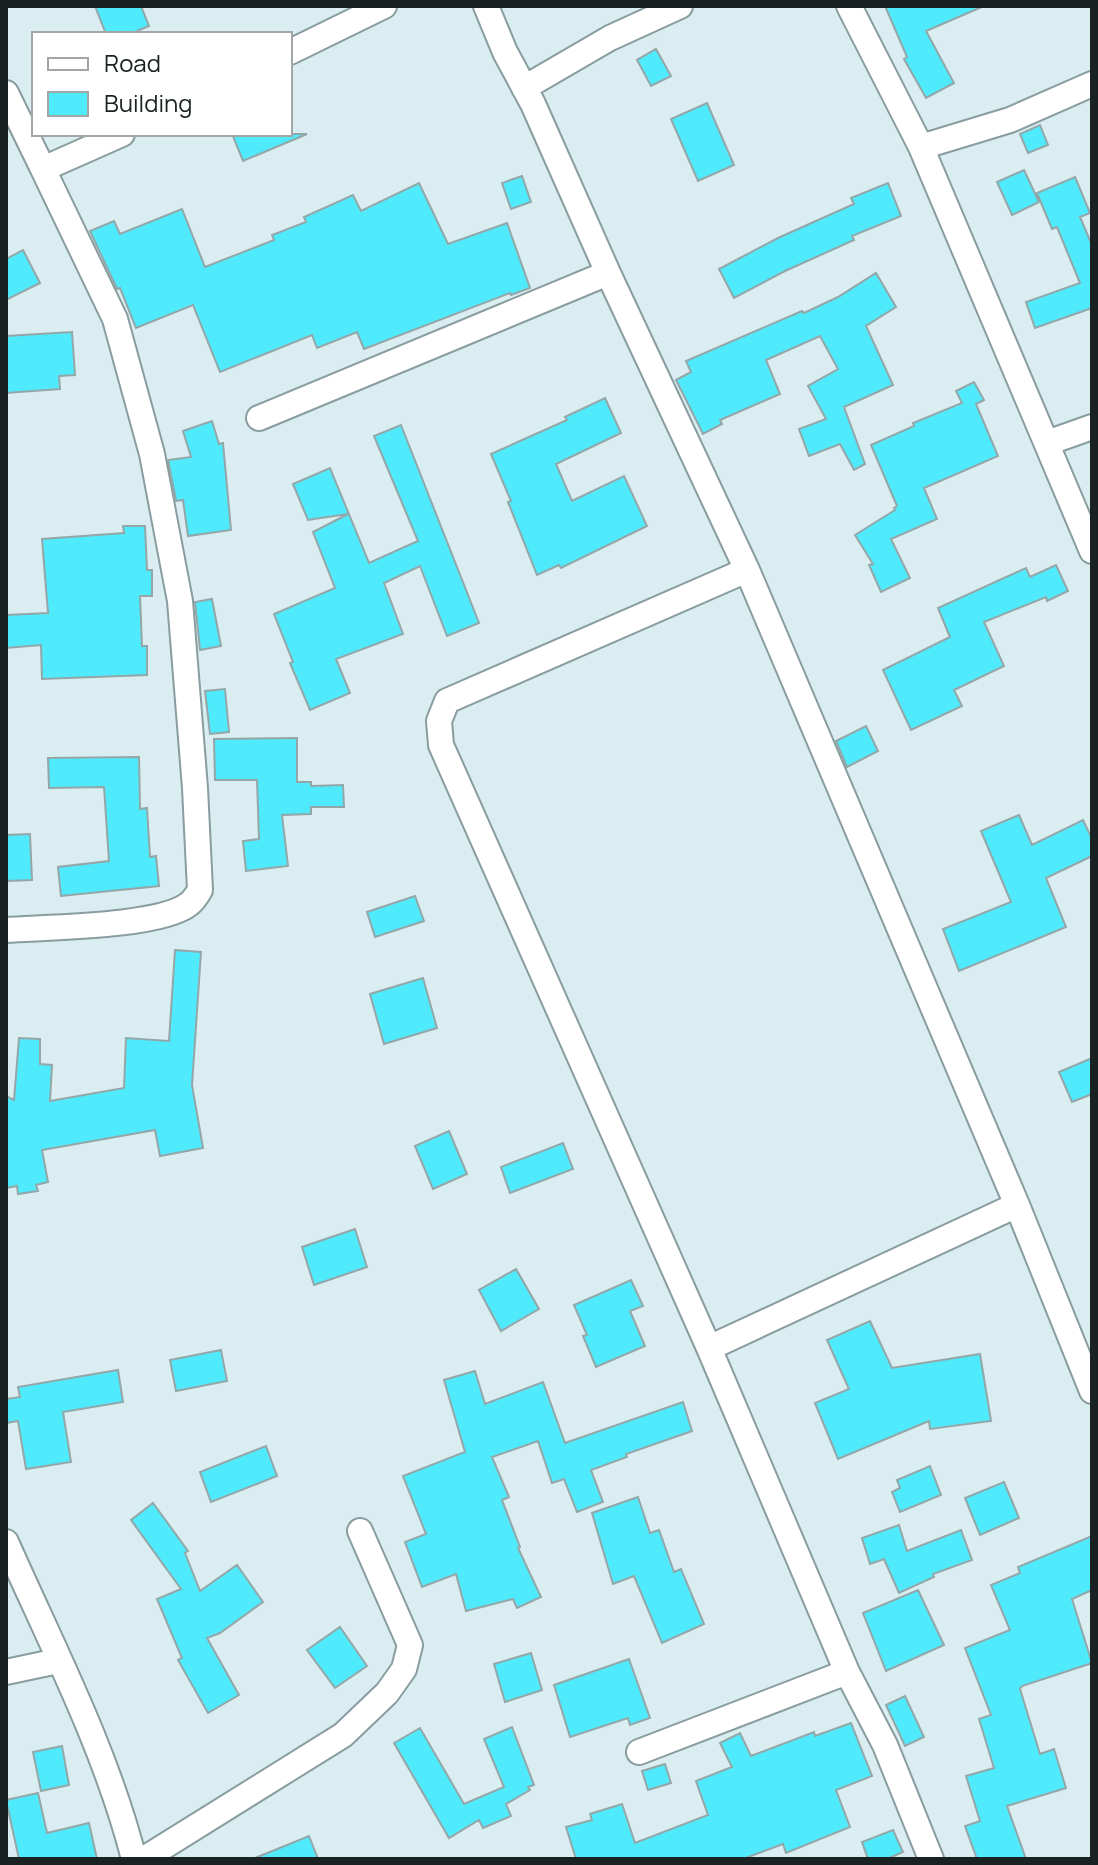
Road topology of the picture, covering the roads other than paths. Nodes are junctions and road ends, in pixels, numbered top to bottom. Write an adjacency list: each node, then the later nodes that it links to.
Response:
1 (384, 6): 5 (street)
2 (486, 6): 7 (street)
3 (680, 6): 7 (street)
4 (849, 6): 10 (street)
5 (292, 51)
6 (1092, 84): 10 (street)
7 (524, 88): 12 (street)
8 (6, 93): 11 (street)
9 (117, 136): 11 (street)
10 (921, 147): 15 (street)
11 (43, 169): 18 (street)
12 (608, 273): 13 (street); 17 (street)
13 (259, 418)
14 (1092, 427): 15 (street)
15 (1047, 443): 16 (street)
16 (1092, 551)
17 (747, 570): 19 (street); 20 (street)
18 (6, 930)
19 (1017, 1205): 20 (street); 21 (street)
20 (709, 1348): 26 (street)
21 (1092, 1391)
22 (360, 1531): 29 (street)
23 (6, 1542): 24 (street)
24 (58, 1661): 25 (street); 28 (street)
25 (6, 1672)
26 (847, 1672): 27 (street); 30 (street)
27 (639, 1752)
28 (134, 1859)
29 (144, 1859)
30 (931, 1859)

